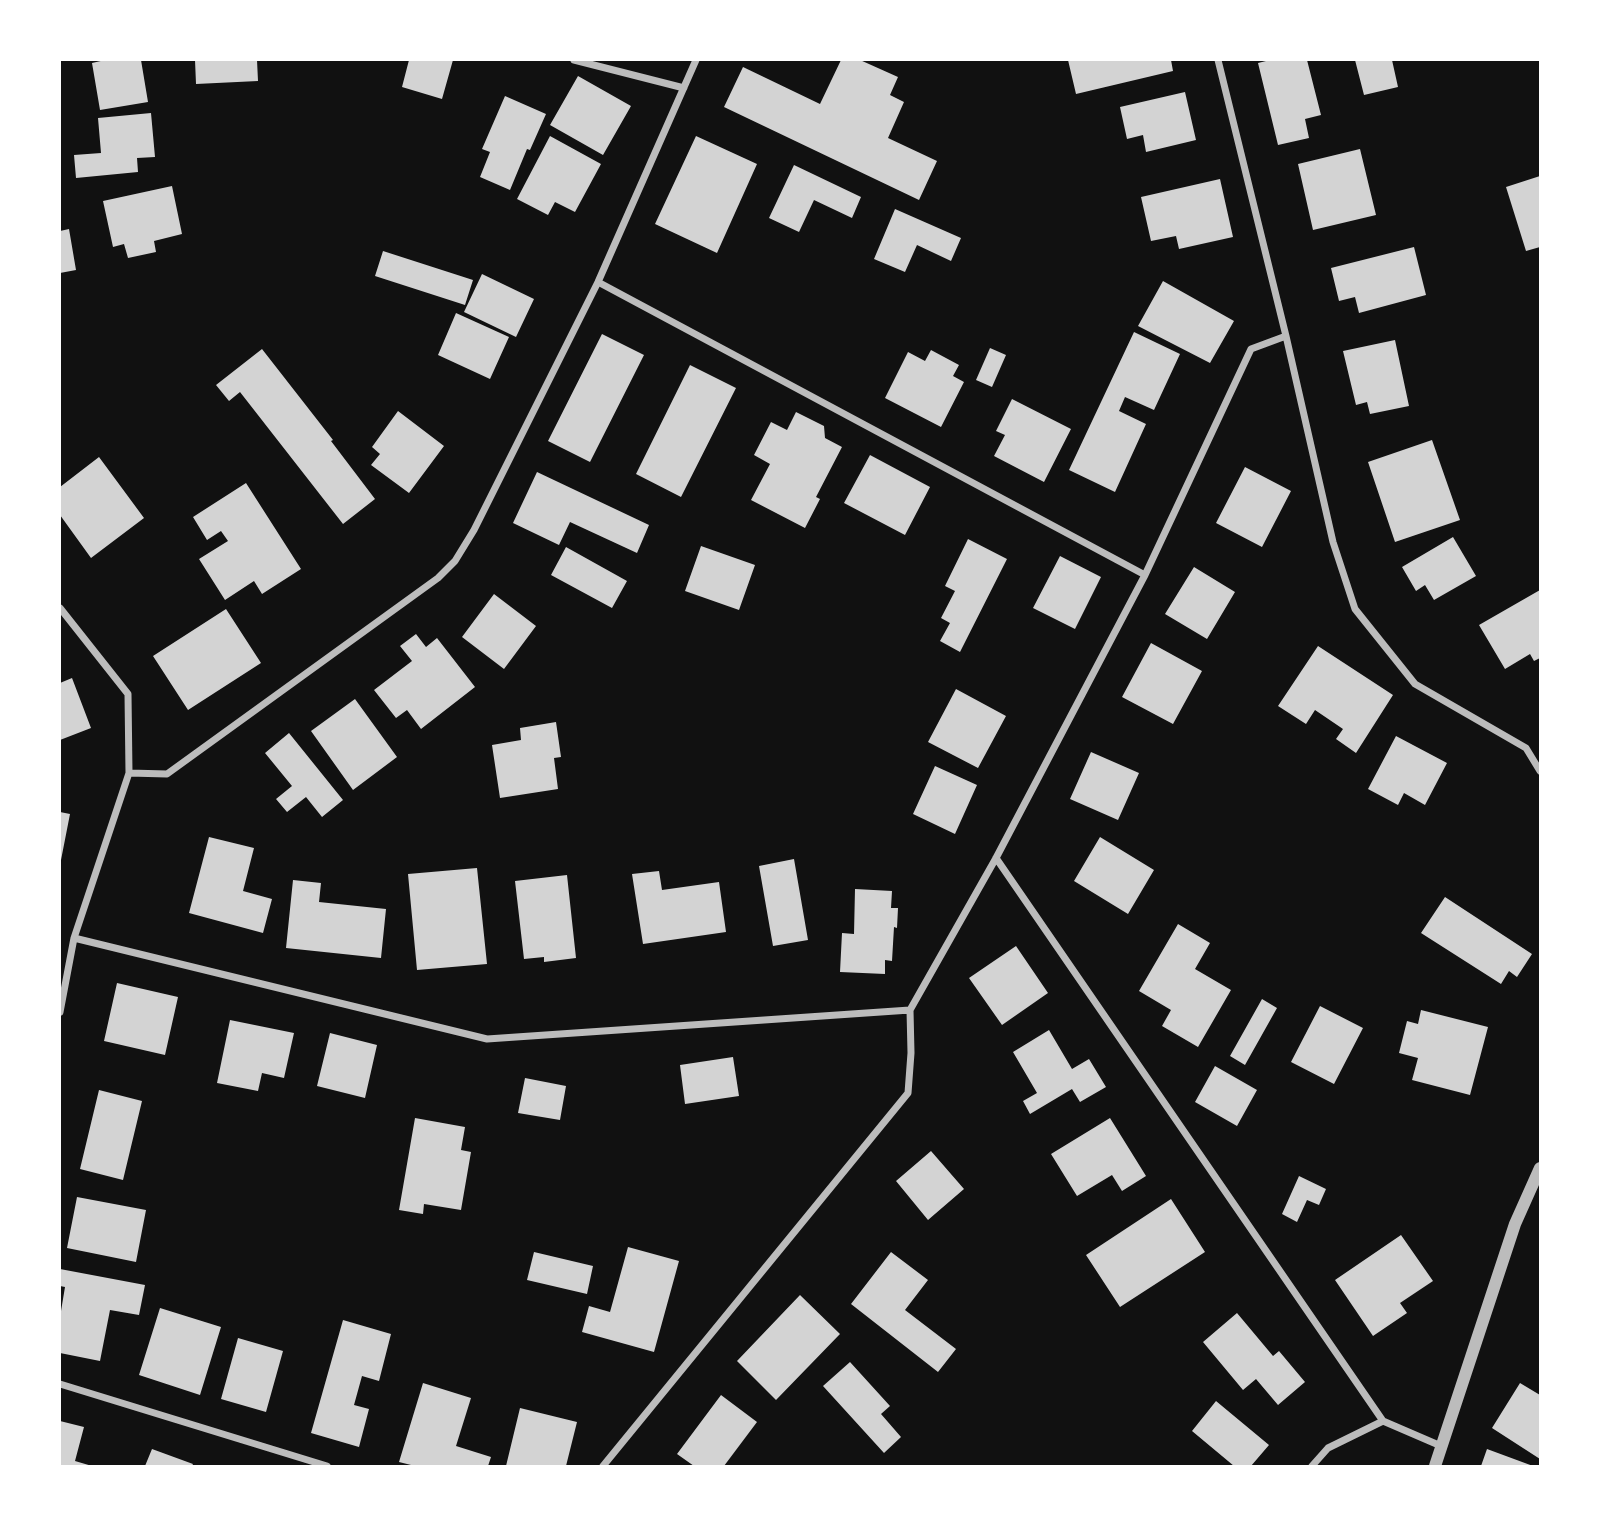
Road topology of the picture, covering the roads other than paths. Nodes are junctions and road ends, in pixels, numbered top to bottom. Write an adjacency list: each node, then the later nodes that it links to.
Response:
1 (574, 60): 4 (street)
2 (696, 60): 4 (street)
3 (1218, 60): 6 (street)
4 (684, 88): 5 (street)
5 (598, 282): 7 (street); 10 (street)
6 (1286, 335): 7 (street); 9 (street)
7 (1145, 575): 11 (street)
8 (60, 608): 10 (street)
9 (1541, 771)
10 (129, 773): 12 (street)
11 (996, 858): 13 (street); 17 (street)
12 (74, 938): 13 (street); 14 (street)
13 (910, 1010): 20 (street)
14 (60, 1012)
15 (1541, 1168): 18 (street)
16 (60, 1384): 19 (street)
17 (1383, 1421): 18 (street); 21 (street)
18 (1441, 1446): 22 (street)
19 (327, 1466)
20 (603, 1466)
21 (1312, 1466)
22 (1435, 1466)

